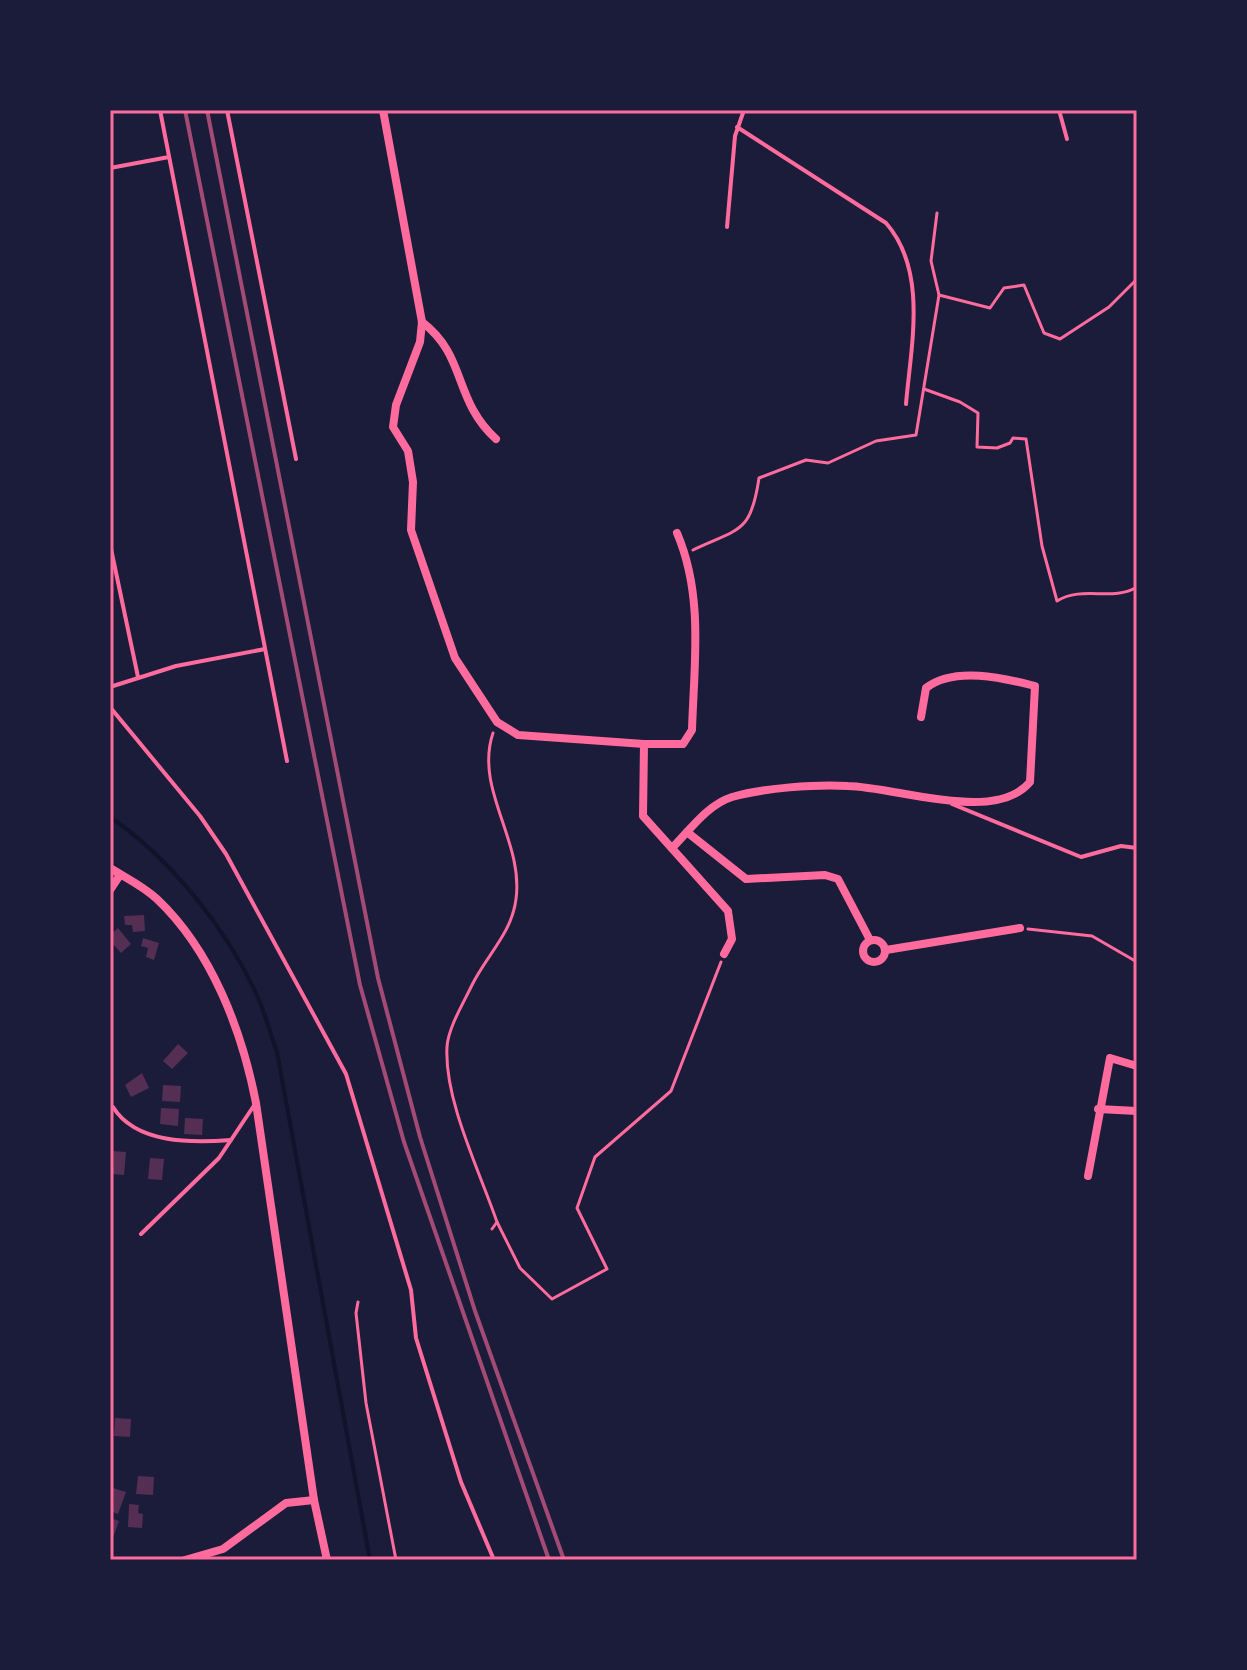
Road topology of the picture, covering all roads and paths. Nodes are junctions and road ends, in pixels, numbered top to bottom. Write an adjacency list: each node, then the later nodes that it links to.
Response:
1 (160, 110): 8 (lane)
2 (227, 110): 18 (lane)
3 (383, 110): 14 (street)
4 (744, 110): 6 (lane)
5 (1059, 110): 7 (lane)
6 (737, 127): 11 (lane); 16 (lane)
7 (1067, 139)
8 (169, 157): 9 (lane); 23 (lane)
9 (110, 168)
10 (937, 213): 13 (path)
11 (727, 227)
12 (1137, 279): 13 (path)
13 (939, 295): 15 (path)
14 (422, 322): 17 (street); 28 (street)
15 (924, 389): 21 (path); 22 (path)
16 (906, 404)
17 (496, 439)
18 (296, 459)
19 (677, 533): 21 (street)
20 (110, 544): 24 (lane)
21 (686, 553): 29 (street)
22 (1137, 587)
23 (265, 649): 24 (lane); 30 (lane)
24 (138, 677): 25 (lane)
25 (110, 687)
26 (110, 707): 58 (lane)
27 (921, 717): 31 (street)
28 (497, 722): 29 (street); 50 (path)
29 (644, 744): 33 (street)
30 (287, 761)
31 (943, 800): 32 (street); 34 (lane)
32 (687, 832): 33 (street); 39 (street)
33 (672, 848): 41 (street)
34 (1137, 848)
35 (110, 868): 36 (street)
36 (120, 875): 37 (street); 44 (street)
37 (110, 890)
38 (1020, 928): 40 (street); 42 (path)
39 (870, 940): 40 (street); 40 (street)
40 (886, 950)
41 (724, 954): 50 (path)
42 (1137, 962)
43 (1137, 1066): 46 (street)
44 (256, 1103): 48 (lane); 54 (street)
45 (113, 1107): 48 (lane)
46 (1098, 1109): 47 (street); 49 (street)
47 (1137, 1111)
48 (231, 1140): 52 (lane)
49 (1088, 1176)
50 (497, 1222): 51 (path)
51 (492, 1229)
52 (141, 1234)
53 (358, 1302): 57 (path)
54 (314, 1500): 55 (street); 56 (street)
55 (185, 1560)
56 (327, 1560)
57 (396, 1560)
58 (494, 1560)

